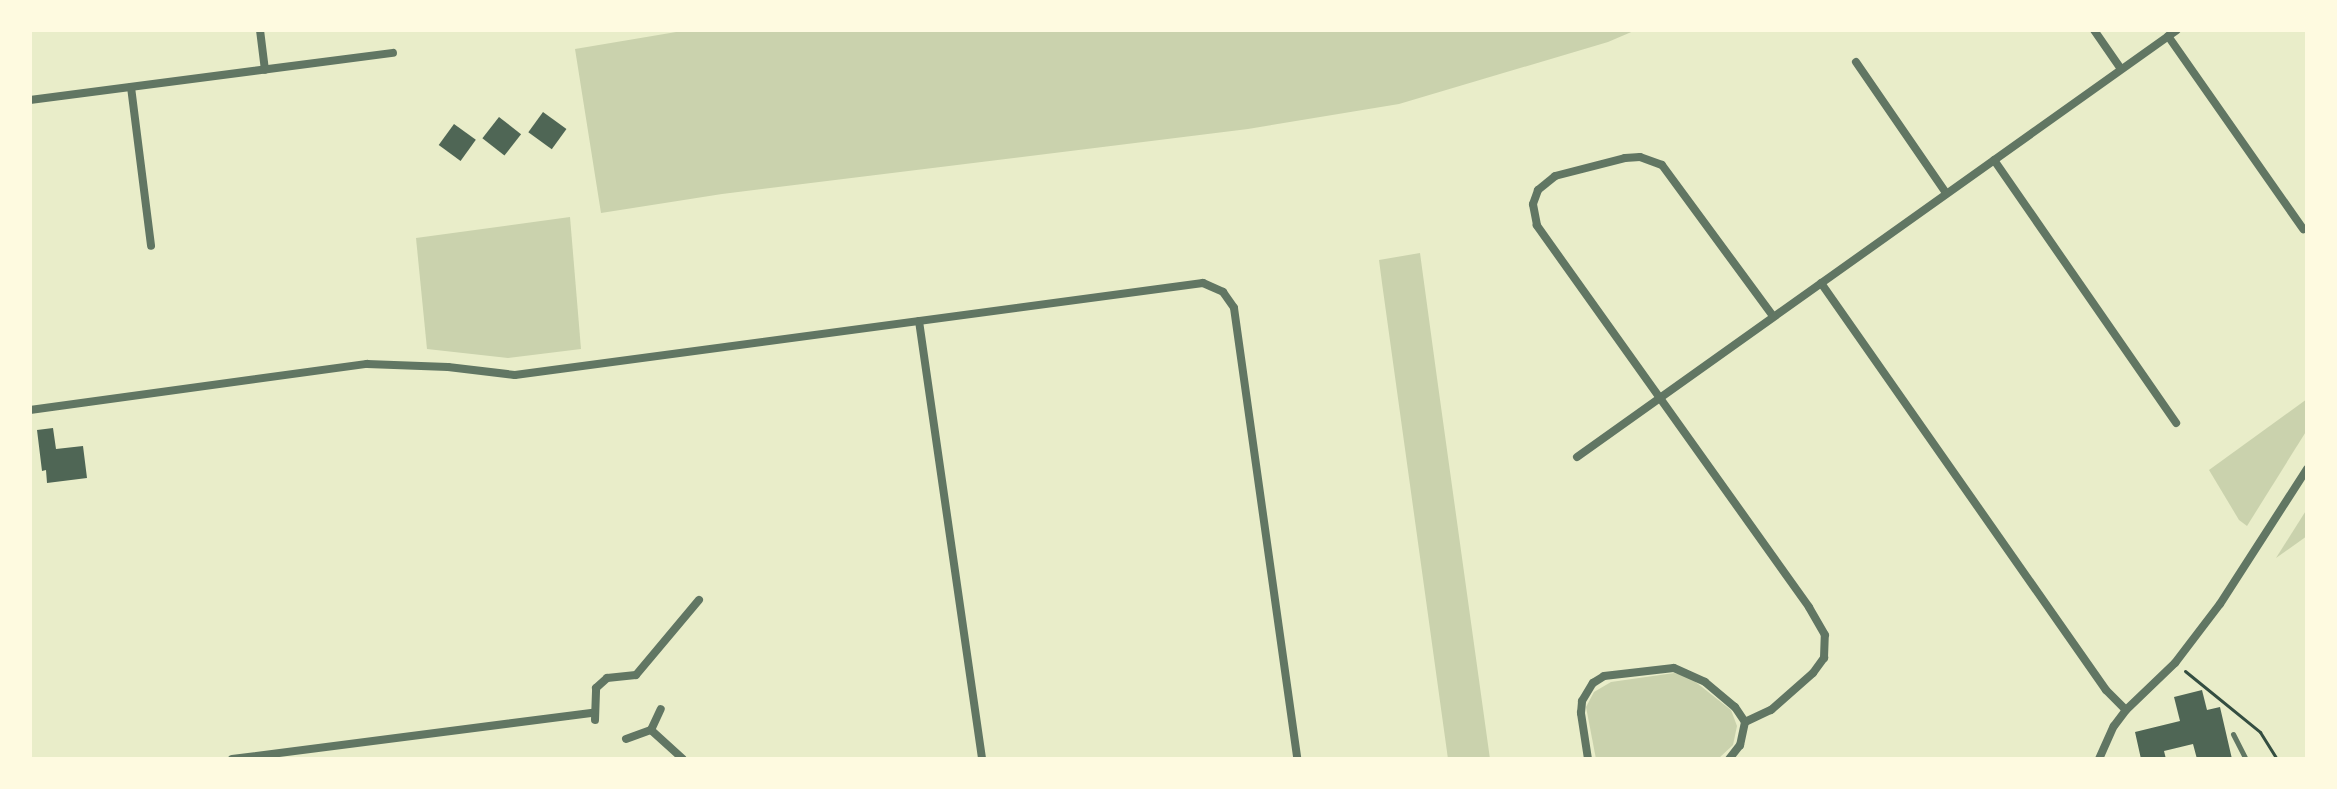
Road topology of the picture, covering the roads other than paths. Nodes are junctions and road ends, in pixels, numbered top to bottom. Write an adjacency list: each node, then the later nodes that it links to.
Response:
1 (260, 30): 8 (street)
2 (2094, 30): 7 (street)
3 (2177, 30): 4 (street)
4 (2168, 36): 7 (street); 13 (street)
5 (393, 53): 8 (street)
6 (1856, 62): 12 (street)
7 (2121, 69): 11 (street)
8 (265, 70): 9 (street)
9 (131, 87): 10 (street); 14 (street)
10 (30, 100)
11 (1994, 160): 12 (street); 20 (street)
12 (1946, 193): 15 (street)
13 (2303, 229)
14 (151, 246)
15 (1821, 283): 16 (street); 25 (street)
16 (1773, 316): 18 (street); 18 (street)
17 (919, 321): 19 (street); 32 (street); 33 (street)
18 (1660, 397): 21 (street); 26 (street)
19 (30, 410)
20 (2176, 423)
21 (1577, 457)
22 (2307, 469): 25 (street)
23 (699, 600): 30 (street)
24 (661, 709): 27 (street)
25 (2126, 710): 36 (street)
26 (1745, 722): 34 (street); 35 (street)
27 (651, 730): 29 (street); 31 (street)
28 (2233, 734): 37 (lane)
29 (626, 739)
30 (232, 759)
31 (683, 759)
32 (982, 759)
33 (1297, 759)
34 (1588, 759)
35 (1729, 759)
36 (2099, 759)
37 (2246, 759)

